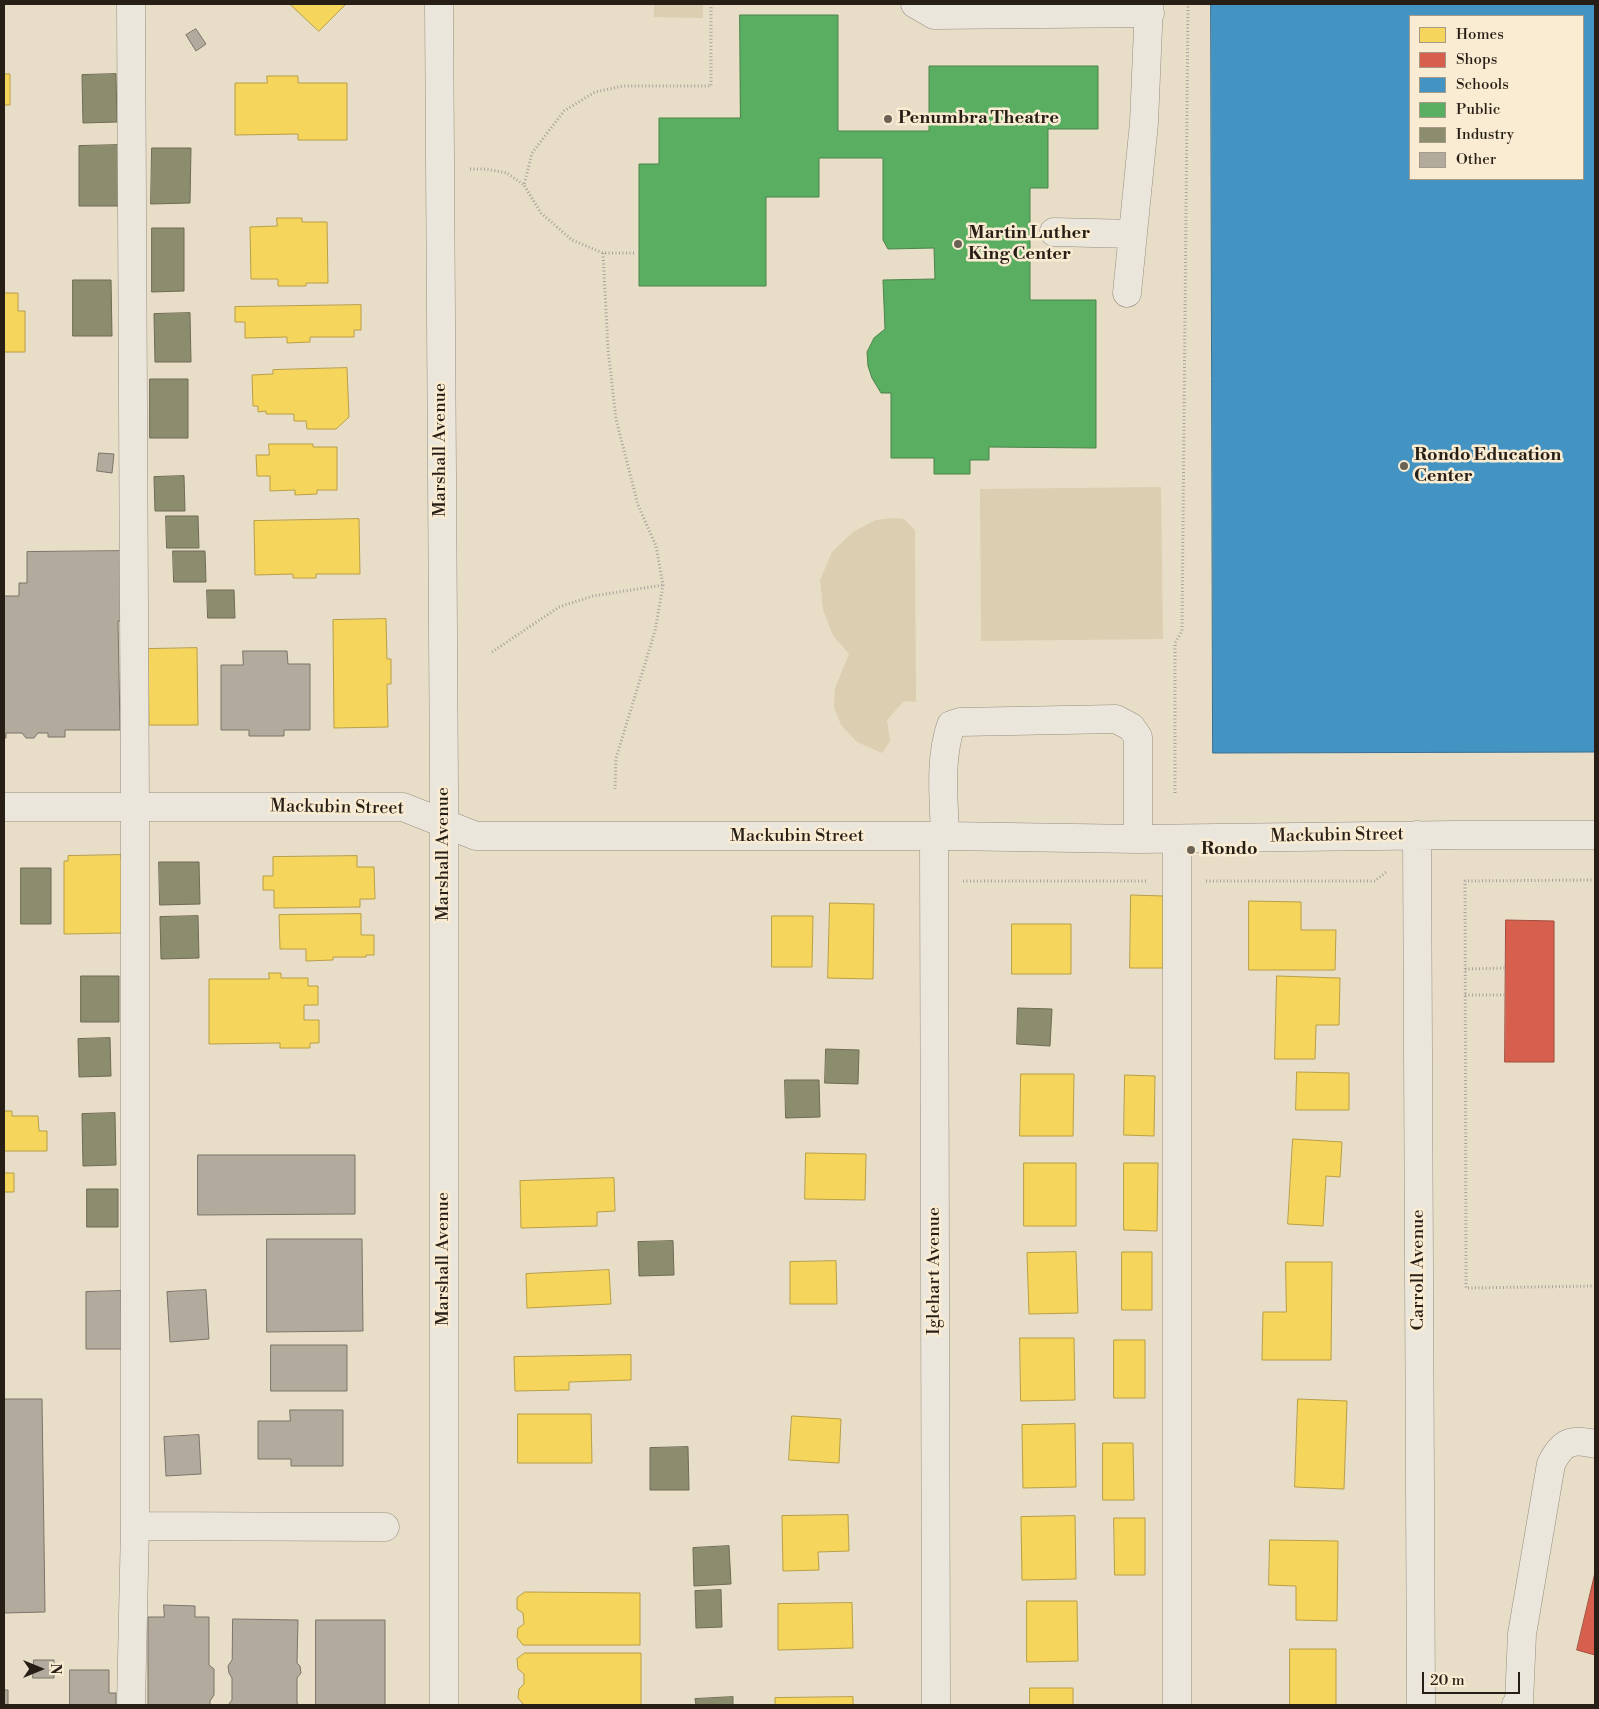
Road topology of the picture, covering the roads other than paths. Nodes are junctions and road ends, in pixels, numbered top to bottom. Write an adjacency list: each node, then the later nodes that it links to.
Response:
1 (131, 4): 8 (street)
2 (439, 4): 10 (street, Marshall Avenue)
3 (915, 4): 4 (street)
4 (1150, 8): 6 (street)
5 (1054, 232): 6 (street)
6 (1133, 234): 7 (street)
7 (1127, 293)
8 (135, 806): 9 (street, Mackubin Street); 10 (street, Mackubin Street); 17 (street)
9 (4, 807)
10 (444, 823): 13 (street, Mackubin Street); 20 (street, Marshall Avenue)
11 (1417, 835): 12 (street, Mackubin Street); 15 (street, Mackubin Street); 23 (street, Carroll Avenue)
12 (1595, 835)
13 (939, 837): 14 (street, Mackubin Street); 14 (street, Iglehart Avenue); 21 (street, Iglehart Avenue)
14 (1138, 839): 15 (street, Mackubin Street)
15 (1176, 839): 22 (street)
16 (1595, 1444): 24 (street)
17 (135, 1526): 18 (street); 19 (street)
18 (385, 1527)
19 (131, 1705)
20 (444, 1705)
21 (936, 1705)
22 (1176, 1705)
23 (1420, 1705)
24 (1516, 1705)

